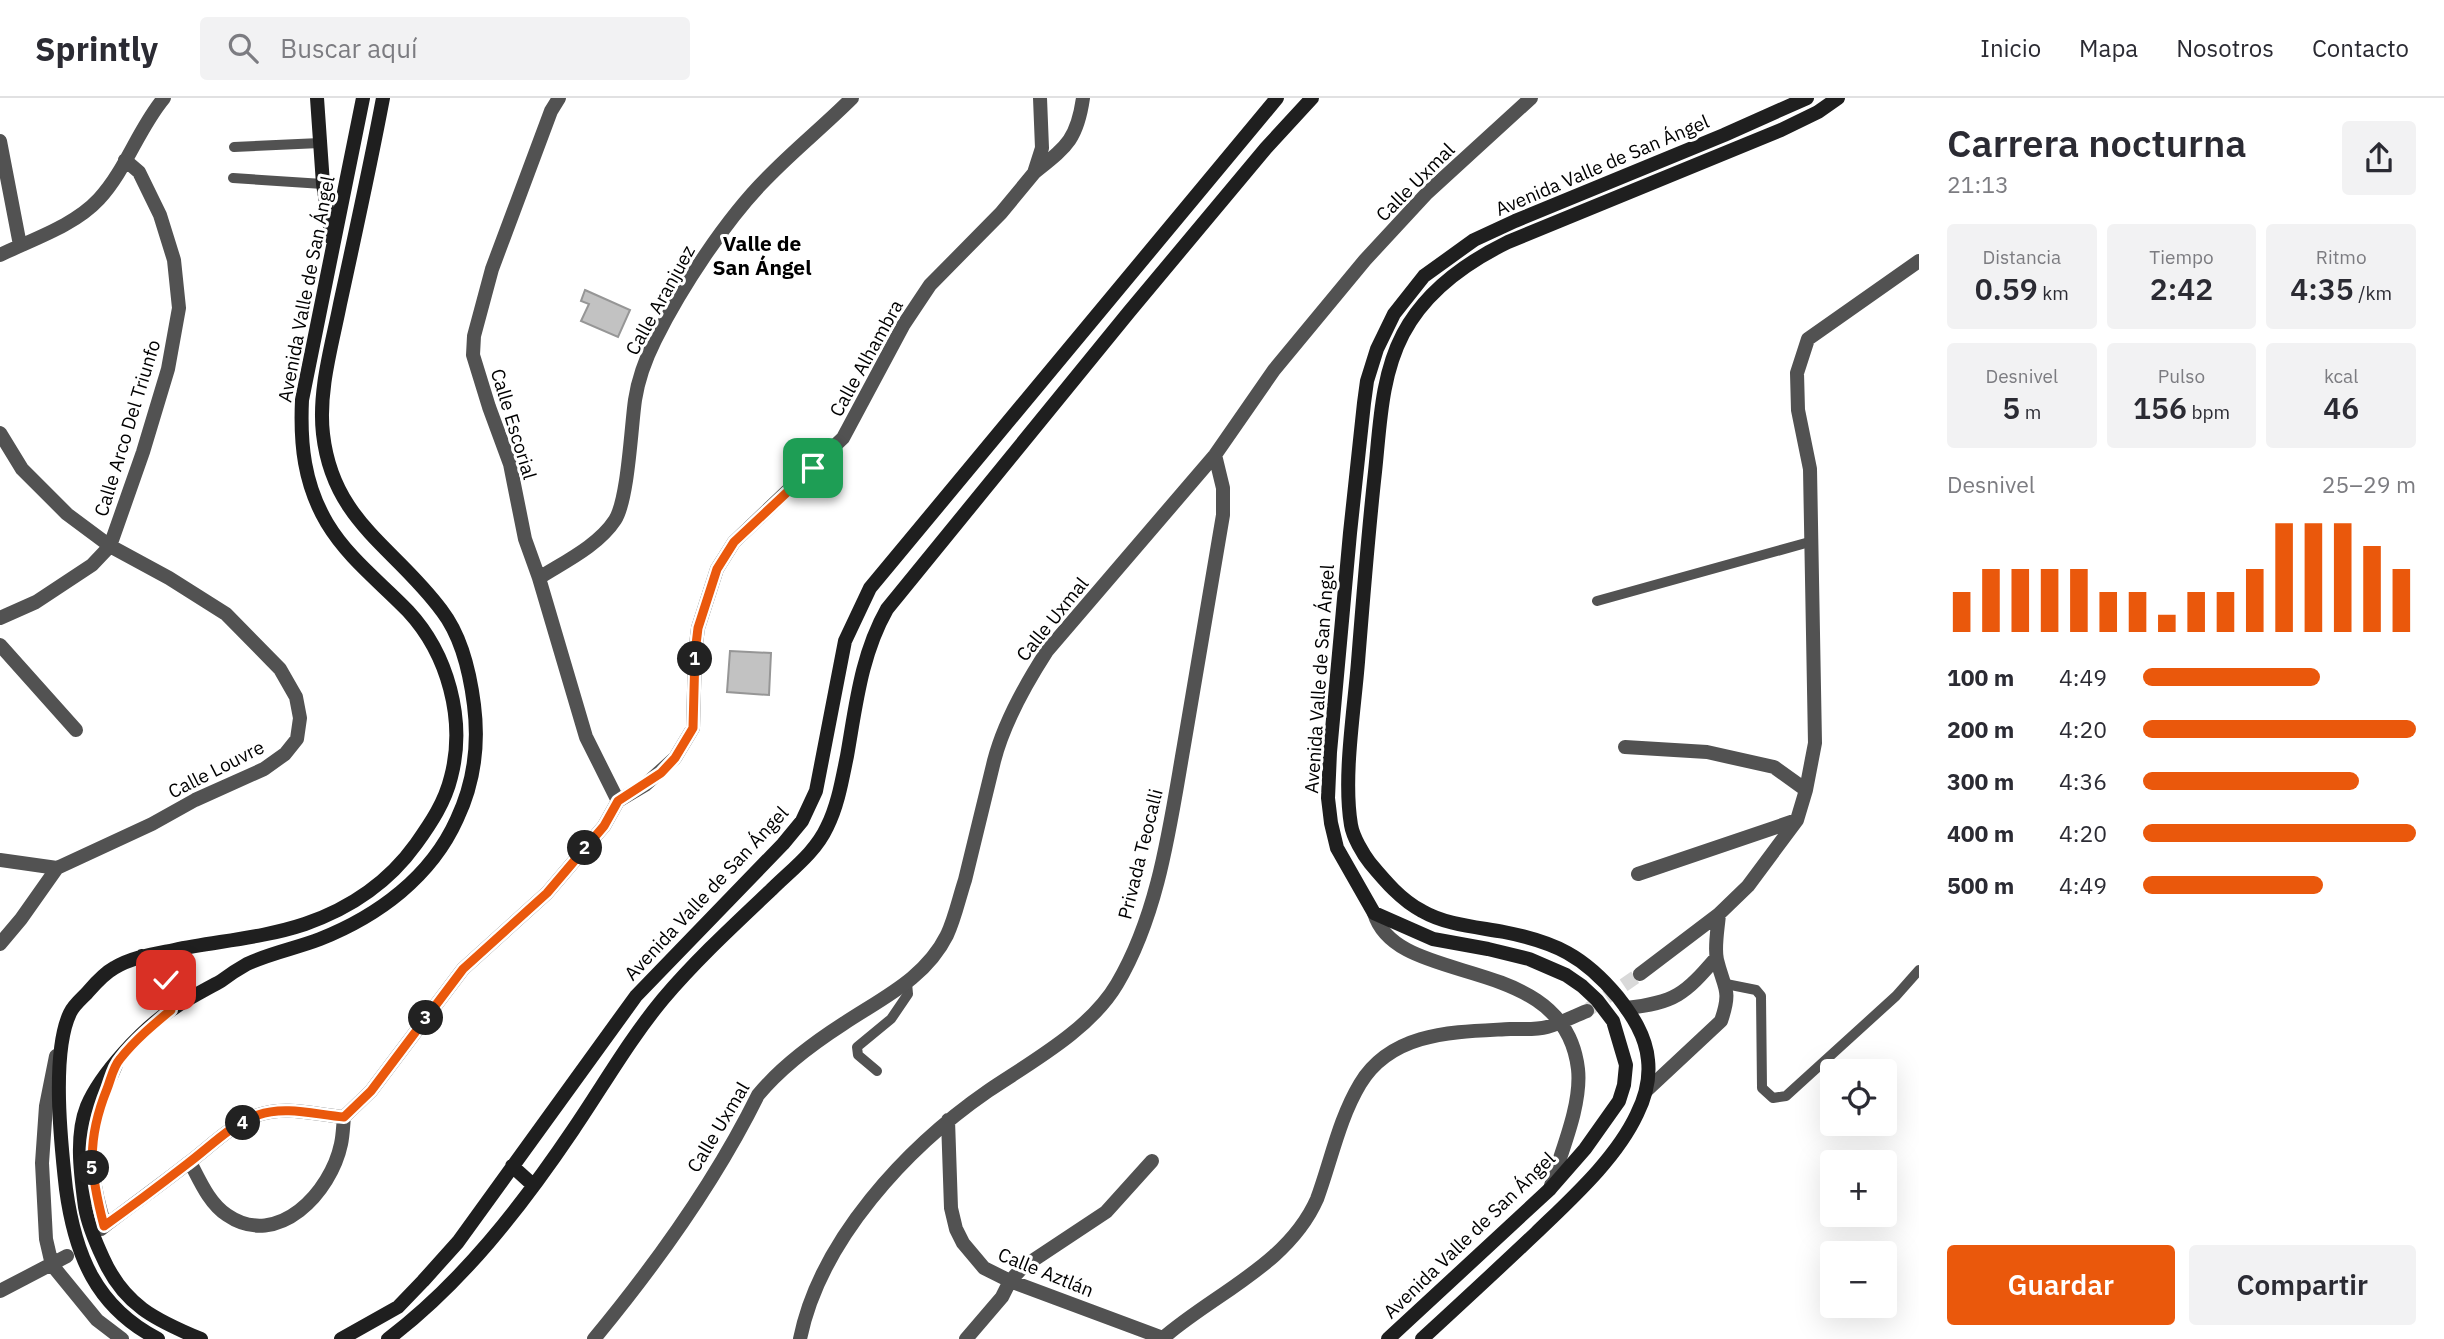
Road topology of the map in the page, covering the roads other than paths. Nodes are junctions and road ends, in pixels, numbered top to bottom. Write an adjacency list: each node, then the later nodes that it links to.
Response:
1 (164, 98): 22 (street)
2 (317, 98): 19 (street)
3 (363, 98): 27 (street, Avenida Valle de San Ángel)
4 (383, 98): 16 (street, Avenida Valle de San Ángel)
5 (390, 98): 16 (street)
6 (559, 98): 36 (street, Calle Escorial)
7 (852, 98): 36 (street, Calle Aranjuez)
8 (1040, 98): 23 (street, Calle Alhambra)
9 (1083, 98): 23 (street)
10 (1277, 98): 71 (street, Avenida Valle de San Ángel)
11 (1312, 98): 74 (street, Avenida Valle de San Ángel)
12 (1531, 98): 33 (street, Calle Uxmal)
13 (1807, 98): 15 (street, Avenida Valle de San Ángel)
14 (1838, 98): 21 (street, Avenida Valle de San Ángel)
15 (1795, 102): 17 (street, Avenida Valle de San Ángel)
16 (379, 116): 60 (street, Avenida Valle de San Ángel)
17 (1724, 135): 21 (street); 30 (street, Avenida Valle de San Ángel)
18 (0, 141): 26 (street)
19 (320, 143): 20 (lane); 25 (street)
20 (234, 147)
21 (1729, 151): 31 (street, Avenida Valle de San Ángel)
22 (125, 160): 26 (street); 35 (street, Calle Arco Del Triunfo)
23 (1034, 173): 43 (street, Calle Alhambra)
24 (233, 178): 25 (lane)
25 (323, 184): 27 (street)
26 (20, 245): 28 (street)
27 (333, 247): 53 (street, Avenida Valle de San Ángel)
28 (0, 255)
29 (1919, 261): 34 (street)
30 (1364, 403): 31 (street); 47 (street, Avenida Valle de San Ángel)
31 (1382, 404): 45 (street, Avenida Valle de San Ángel)
32 (0, 433): 35 (street, Calle Louvre)
33 (1215, 455): 57 (street, Calle Uxmal); 70 (street, Privada Teocalli)
34 (1813, 541): 37 (lane); 42 (street)
35 (110, 546): 38 (street, Calle Arco Del Triunfo); 48 (street, Calle Louvre)
36 (538, 578): 43 (street, Calle Escorial)
37 (1597, 601)
38 (0, 618)
39 (0, 645): 40 (street)
40 (76, 730)
41 (1625, 747): 42 (street)
42 (1806, 790): 44 (street)
43 (618, 801): 69 (street, Calle Alhambra)
44 (1797, 820): 49 (street); 51 (street)
45 (1367, 859): 47 (street); 59 (street, Avenida Valle de San Ángel)
46 (0, 860): 48 (street)
47 (1348, 867): 50 (street, Avenida Valle de San Ángel)
48 (57, 868): 52 (street, Calle Louvre)
49 (1639, 874)
50 (1374, 913): 62 (street); 66 (street, Avenida Valle de San Ángel)
51 (1719, 914): 54 (street); 56 (street)
52 (0, 944)
53 (142, 956): 60 (street); 63 (street, Avenida Valle de San Ángel)
54 (1716, 958): 58 (street); 59 (street)
55 (1919, 970): 58 (lane)
56 (1640, 974)
57 (907, 984): 67 (lane); 88 (street, Calle Uxmal)
58 (1726, 984): 68 (street)
59 (1626, 1008): 65 (street, Avenida Valle de San Ángel)
60 (171, 1010): 64 (street, Avenida Valle de San Ángel)
61 (1587, 1011): 62 (street)
62 (1559, 1021): 77 (street); 82 (street)
63 (62, 1034): 79 (street); 84 (street, Avenida Valle de San Ángel)
64 (117, 1062): 73 (street); 85 (street, Avenida Valle de San Ángel)
65 (1649, 1062): 66 (street); 68 (street, Avenida Valle de San Ángel)
66 (1626, 1065): 77 (street, Avenida Valle de San Ángel)
67 (877, 1071)
68 (1646, 1091): 92 (street, Avenida Valle de San Ángel)
69 (344, 1117): 73 (street); 73 (street)
70 (948, 1121): 80 (street, Calle Aztlán); 89 (street, Privada Teocalli)
71 (529, 1145): 74 (street); 75 (street, Avenida Valle de San Ángel)
72 (1152, 1161): 80 (street)
73 (190, 1162)
74 (549, 1164): 76 (street, Avenida Valle de San Ángel)
75 (512, 1166): 76 (street); 86 (street, Avenida Valle de San Ángel)
76 (533, 1185): 87 (street, Avenida Valle de San Ángel)
77 (1549, 1189): 91 (street, Avenida Valle de San Ángel)
78 (66, 1256): 79 (street)
79 (52, 1265): 81 (street); 83 (street)
80 (1010, 1281): 82 (street, Calle Aztlán); 90 (street)
81 (0, 1291)
82 (1162, 1338)
83 (122, 1339)
84 (158, 1339)
85 (201, 1339)
86 (341, 1339)
87 (388, 1339)
88 (594, 1339)
89 (800, 1339)
90 (966, 1339)
91 (1388, 1339)
92 (1422, 1339)

